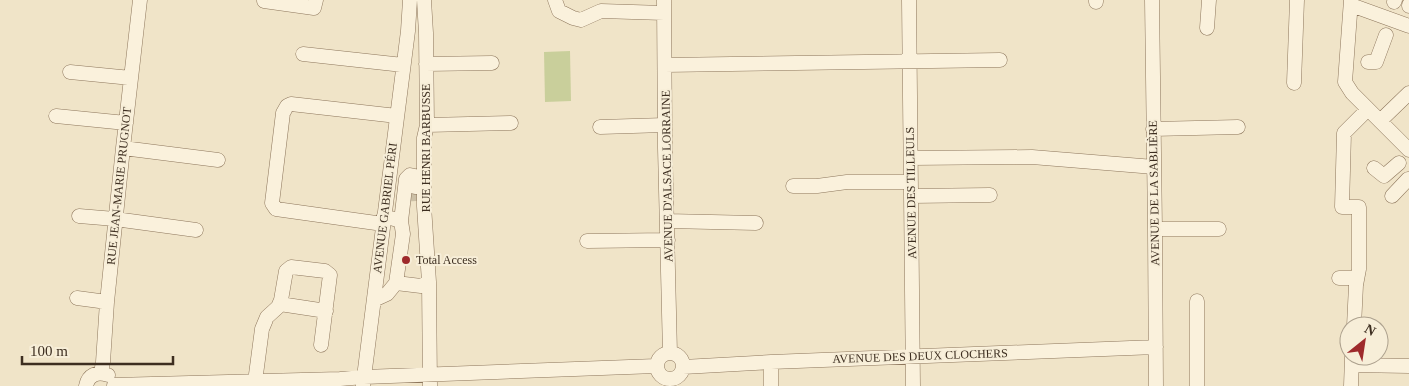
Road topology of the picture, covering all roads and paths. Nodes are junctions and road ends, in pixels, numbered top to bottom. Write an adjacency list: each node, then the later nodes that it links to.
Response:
1 (140, 0): 26 (street, RUE JEAN-MARIE PRUGNOT)
2 (316, 0): 10 (street)
3 (410, 0): 15 (street, AVENUE GABRIEL PÉRI)
4 (423, 0): 15 (street, AVENUE GABRIEL PÉRI); 22 (street, RUE HENRI BARBUSSE)
5 (555, 0): 12 (street)
6 (909, 0): 20 (street, AVENUE DES TILLEULS)
7 (1152, 0): 39 (street, AVENUE DE LA SABLIÈRE)
8 (1208, 0): 14 (street)
9 (1297, 0): 27 (street)
10 (264, 1)
11 (1351, 2): 13 (street); 19 (street)
12 (664, 7): 24 (street, AVENUE D'ALSACE LORRAINE)
13 (1401, 11)
14 (1206, 28)
15 (408, 31): 23 (street, AVENUE GABRIEL PÉRI)
16 (1386, 35): 19 (street)
17 (303, 54): 23 (street)
18 (1000, 60): 20 (street)
19 (1358, 61): 29 (street)
20 (909, 62): 24 (street); 42 (street, AVENUE DES TILLEULS)
21 (492, 63): 22 (street)
22 (426, 64): 35 (street, RUE HENRI BARBUSSE)
23 (403, 65): 31 (street, AVENUE GABRIEL PÉRI)
24 (665, 65): 36 (street, AVENUE D'ALSACE LORRAINE)
25 (70, 72): 26 (street)
26 (131, 78): 33 (street, RUE JEAN-MARIE PRUGNOT)
27 (1294, 82)
28 (1409, 93): 32 (street)
29 (1368, 109): 32 (street); 65 (street)
30 (56, 116): 33 (street)
31 (397, 116): 55 (street, AVENUE GABRIEL PÉRI); 55 (street)
32 (1380, 121): 41 (street)
33 (126, 123): 40 (street, RUE JEAN-MARIE PRUGNOT)
34 (511, 123): 35 (street)
35 (427, 125): 52 (street, RUE HENRI BARBUSSE)
36 (665, 125): 37 (street); 57 (street, AVENUE D'ALSACE LORRAINE)
37 (600, 127)
38 (1238, 127): 39 (street)
39 (1153, 129): 44 (street, AVENUE DE LA SABLIÈRE)
40 (123, 148): 43 (street); 54 (street, RUE JEAN-MARIE PRUGNOT)
41 (1406, 151): 45 (street)
42 (911, 158): 44 (street); 49 (street, AVENUE DES TILLEULS)
43 (218, 160)
44 (1154, 167): 61 (street, AVENUE DE LA SABLIÈRE)
45 (1374, 168)
46 (1408, 179): 51 (street)
47 (794, 186): 49 (street)
48 (415, 187): 56 (street)
49 (911, 189): 50 (street); 78 (street, AVENUE DES TILLEULS)
50 (990, 195)
51 (1392, 196)
52 (419, 209): 56 (street); 66 (street, RUE HENRI BARBUSSE)
53 (79, 216): 54 (street)
54 (115, 219): 60 (street); 71 (street, RUE JEAN-MARIE PRUGNOT)
55 (384, 220): 56 (street); 69 (street, AVENUE GABRIEL PÉRI)
56 (401, 220): 67 (street)
57 (667, 221): 58 (street); 62 (street, AVENUE D'ALSACE LORRAINE)
58 (756, 223)
59 (1219, 229): 61 (street)
60 (196, 230)
61 (1155, 230): 76 (street, AVENUE DE LA SABLIÈRE)
62 (668, 240): 63 (street); 77 (street, AVENUE D'ALSACE LORRAINE)
63 (587, 241)
64 (1339, 278): 65 (street)
65 (1357, 278): 74 (street)
66 (429, 282): 67 (street); 86 (street, RUE HENRI BARBUSSE)
67 (396, 283): 69 (street)
68 (77, 298): 71 (street)
69 (374, 300): 88 (street, AVENUE GABRIEL PÉRI)
70 (1197, 301): 96 (street)
71 (107, 302): 85 (street, RUE JEAN-MARIE PRUGNOT)
72 (280, 304): 73 (street); 73 (street); 87 (street)
73 (326, 311): 75 (street)
74 (1355, 316)
75 (321, 345)
76 (1156, 347): 78 (street, AVENUE DES DEUX CLOCHERS); 95 (street, AVENUE DE LA SABLIÈRE)
77 (670, 353): 81 (street); 84 (street)
78 (913, 356): 79 (street, AVENUE DES DEUX CLOCHERS); 94 (street, AVENUE DES TILLEULS)
79 (771, 362): 84 (street, AVENUE DES DEUX CLOCHERS); 93 (street)
80 (1389, 364): 83 (street)
81 (656, 366): 86 (street); 89 (street)
82 (1352, 366): 97 (street)
83 (1409, 366)
84 (683, 367): 89 (street)
85 (101, 373): 91 (street); 92 (street)
86 (429, 381): 88 (street)
87 (255, 382): 88 (street); 90 (street)
88 (363, 382)
89 (670, 383)
90 (196, 385): 92 (street)
91 (86, 386)
92 (114, 386)
93 (771, 386)
94 (913, 386)
95 (1156, 386)
96 (1197, 386)
97 (1351, 386)

